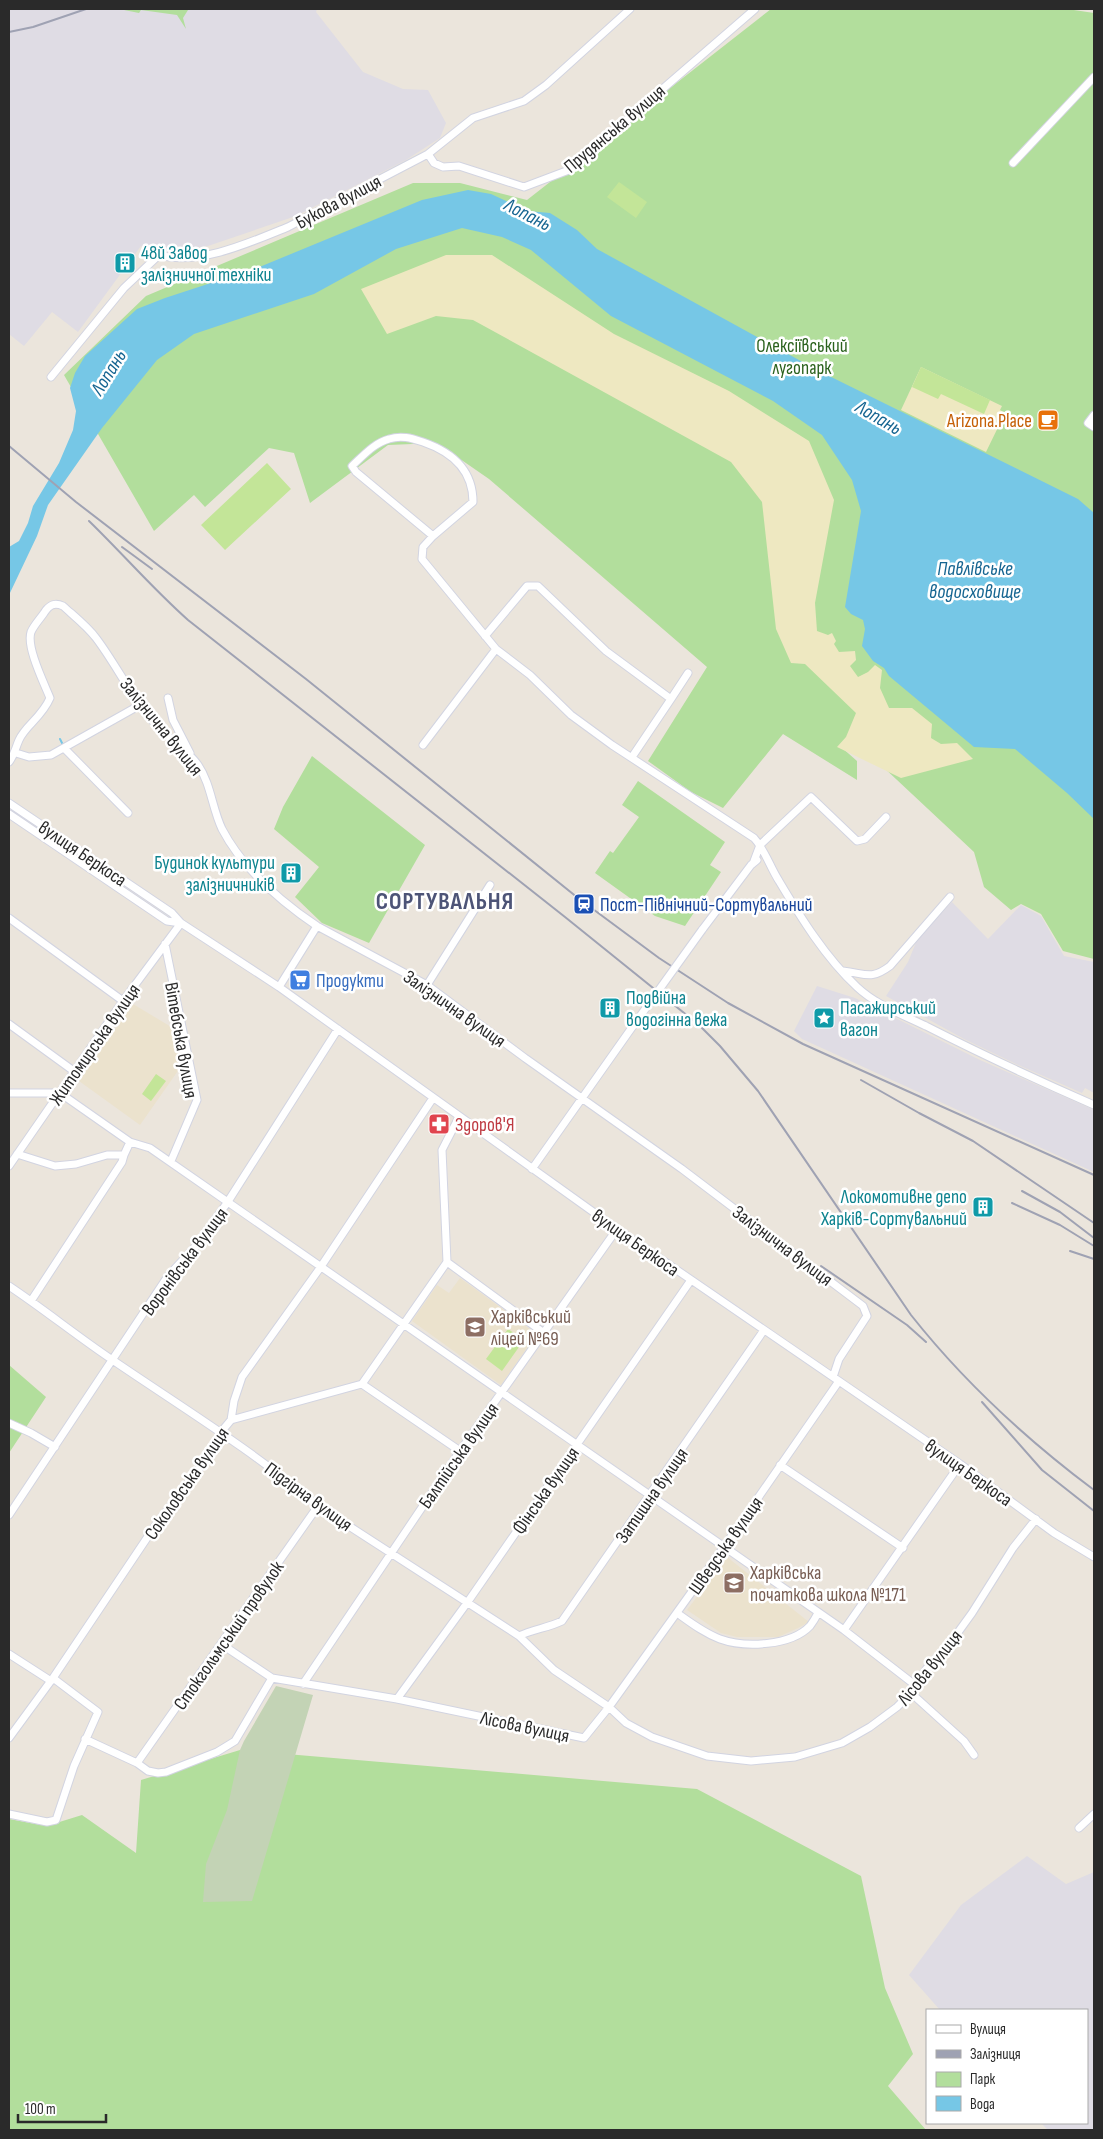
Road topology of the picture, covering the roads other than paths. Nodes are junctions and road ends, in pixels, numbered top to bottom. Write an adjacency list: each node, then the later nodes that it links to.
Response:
1 (630, 9): 4 (street, Букова вулиця)
2 (755, 9): 4 (street, Прудянська вулиця)
3 (1094, 77): 5 (street)
4 (428, 154): 6 (street, Букова вулиця)
5 (1013, 163)
6 (51, 377)
7 (1094, 415): 8 (street)
8 (1094, 427)
9 (433, 536): 9 (street); 10 (street)
10 (485, 636): 11 (street); 14 (street)
11 (496, 649): 16 (street); 19 (street)
12 (688, 673): 14 (street)
13 (168, 698): 20 (street)
14 (671, 699): 19 (street)
15 (140, 705): 17 (street); 18 (street, Залізнична вулиця); 20 (street, Залізнична вулиця)
16 (423, 745)
17 (66, 747): 18 (street); 23 (street)
18 (16, 753): 21 (street)
19 (632, 757): 26 (street)
20 (192, 758): 33 (street, Залізнична вулиця)
21 (9, 762)
22 (9, 803): 32 (street, вулиця Беркоса)
23 (128, 812)
24 (9, 814): 32 (street, вулиця Беркоса)
25 (886, 817): 26 (street)
26 (760, 845): 27 (street); 28 (street)
27 (754, 861): 28 (street); 45 (street, bridge)
28 (768, 862): 35 (street)
29 (490, 885): 36 (street)
30 (950, 897): 35 (street)
31 (9, 918): 38 (street)
32 (180, 923): 34 (street, Житомирська вулиця); 37 (street, вулиця Беркоса)
33 (317, 926): 36 (street, Залізнична вулиця); 37 (street)
34 (164, 944): 38 (street, Житомирська вулиця); 51 (street, Вітебська вулиця)
35 (843, 971): 46 (street)
36 (427, 985): 45 (street, Залізнична вулиця)
37 (279, 987): 40 (street, вулиця Беркоса)
38 (123, 1001): 41 (street, Житомирська вулиця)
39 (9, 1024): 41 (street)
40 (338, 1029): 44 (street, вулиця Беркоса); 54 (street, Воронівська вулиця)
41 (75, 1072): 43 (street, Житомирська вулиця)
42 (9, 1093): 43 (street)
43 (60, 1093): 48 (street); 49 (street, Житомирська вулиця)
44 (433, 1098): 47 (street, вулиця Беркоса); 57 (street, Соколовська вулиця)
45 (582, 1098): 53 (street); 61 (street, Залізнична вулиця)
46 (1094, 1105)
47 (459, 1117): 53 (street, вулиця Беркоса); 56 (street)
48 (130, 1142): 50 (street); 51 (street)
49 (17, 1154): 50 (street); 52 (street, Житомирська вулиця)
50 (124, 1155): 60 (street)
51 (171, 1161): 54 (street)
52 (9, 1166)
53 (532, 1169): 55 (street, вулиця Беркоса)
54 (227, 1203): 57 (street); 65 (street, Воронівська вулиця)
55 (617, 1229): 58 (street, вулиця Беркоса); 64 (street, Балтійська вулиця)
56 (447, 1262): 62 (street); 64 (street)
57 (320, 1268): 62 (street); 69 (street, Соколовська вулиця)
58 (692, 1280): 63 (street, вулиця Беркоса); 72 (street, Фінська вулиця)
59 (9, 1286): 60 (street, Підгірна вулиця)
60 (31, 1301): 65 (street, Підгірна вулиця)
61 (863, 1306): 66 (street, Шведська вулиця)
62 (403, 1325): 67 (street); 68 (street)
63 (764, 1330): 66 (street, вулиця Беркоса); 77 (street, Затишна вулиця)
64 (544, 1334): 68 (street, Балтійська вулиця)
65 (113, 1360): 71 (street, Підгірна вулиця); 73 (street, Воронівська вулиця)
66 (836, 1379): 75 (street, вулиця Беркоса); 76 (street, Шведська вулиця)
67 (362, 1384): 69 (street); 74 (street)
68 (501, 1393): 72 (street); 74 (street, Балтійська вулиця)
69 (231, 1420): 71 (street, Соколовська вулиця)
70 (9, 1423): 73 (street)
71 (221, 1432): 78 (street, Підгірна вулиця); 93 (street, Соколовська вулиця)
72 (576, 1445): 77 (street); 85 (street, Фінська вулиця)
73 (55, 1448): 79 (street, Воронівська вулиця)
74 (460, 1451): 83 (street, Балтійська вулиця)
75 (960, 1464): 80 (street, вулиця Беркоса); 82 (street)
76 (780, 1465): 81 (street, Шведська вулиця); 82 (street)
77 (651, 1496): 81 (street); 89 (street, Затишна вулиця)
78 (318, 1506): 83 (street, Підгірна вулиця); 90 (street, Стокгольмський провулок)
79 (9, 1516)
80 (1036, 1519): 84 (street, вулиця Беркоса); 95 (street, Лісова вулиця)
81 (724, 1547): 86 (street); 87 (street, Шведська вулиця)
82 (903, 1548): 88 (street)
83 (391, 1552): 85 (street, Підгірна вулиця); 94 (street, Балтійська вулиця)
84 (1094, 1557)
85 (467, 1603): 89 (street, Підгірна вулиця); 97 (street, Фінська вулиця)
86 (818, 1612): 87 (street); 88 (street)
87 (677, 1613): 98 (street, Шведська вулиця)
88 (844, 1630): 95 (street)
89 (519, 1636): 98 (street, Підгірна вулиця)
90 (221, 1644): 92 (street, Лісова вулиця); 102 (street, Стокгольмський провулок)
91 (9, 1654): 93 (street)
92 (272, 1678): 94 (street, Лісова вулиця); 102 (street)
93 (52, 1680): 99 (street, Соколовська вулиця); 100 (street)
94 (303, 1684): 97 (street, Лісова вулиця)
95 (915, 1685): 96 (street, Лісова вулиця)
96 (911, 1693): 98 (street, Лісова вулиця); 101 (street)
97 (397, 1698): 98 (street, Лісова вулиця)
98 (609, 1707)
99 (10, 1735)
100 (86, 1739): 102 (street); 103 (street)
101 (974, 1755)
102 (137, 1763)
103 (9, 1814)
104 (1094, 1814): 105 (street)
105 (1079, 1828)

